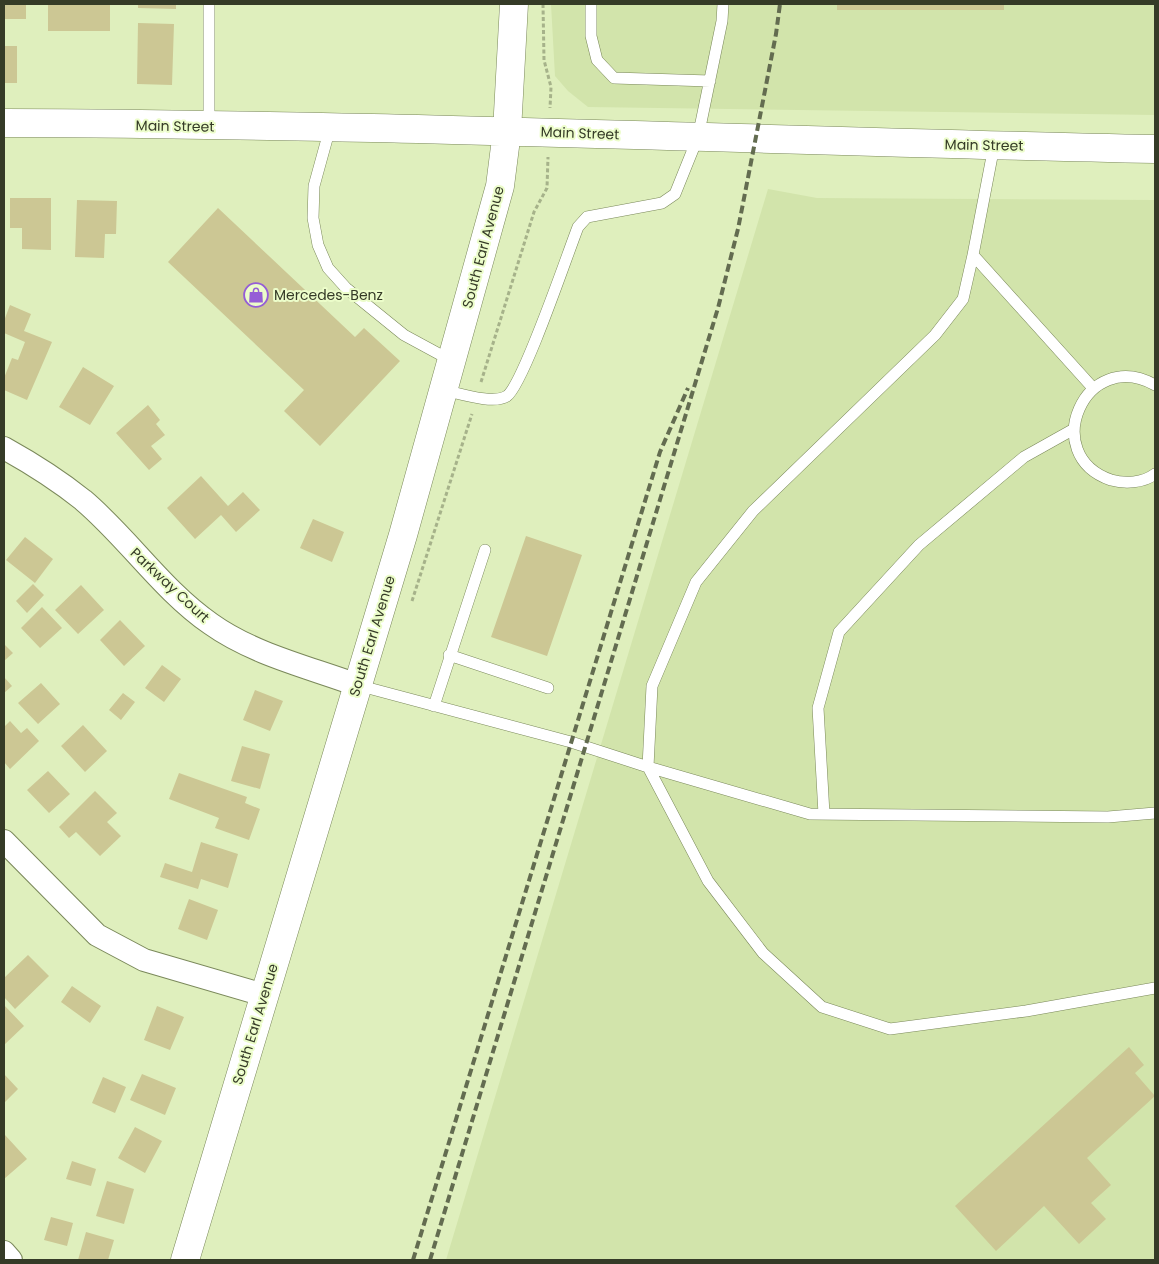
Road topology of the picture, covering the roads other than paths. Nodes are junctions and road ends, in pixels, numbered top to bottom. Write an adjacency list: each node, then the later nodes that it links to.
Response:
1 (209, 4): 7 (lane)
2 (514, 4): 9 (street, South Earl Avenue)
3 (591, 4): 5 (lane)
4 (723, 4): 5 (lane)
5 (710, 82): 10 (lane)
6 (4, 124): 7 (street, Main Street)
7 (209, 126): 8 (street, Main Street)
8 (330, 128): 9 (street, Main Street); 14 (lane)
9 (507, 131): 10 (street, Main Street); 14 (street, South Earl Avenue)
10 (698, 137): 11 (street, Main Street); 17 (lane)
11 (994, 146): 12 (street, Main Street); 13 (lane)
12 (1155, 149)
13 (974, 255): 16 (lane); 26 (lane)
14 (452, 362): 17 (street, South Earl Avenue)
15 (1155, 385): 16 (lane)
16 (1093, 388): 18 (lane)
17 (443, 390): 23 (street, South Earl Avenue)
18 (1074, 429): 20 (lane); 28 (lane)
19 (4, 448): 23 (street, Parkway Court)
20 (1155, 474)
21 (485, 550): 22 (lane)
22 (449, 655): 24 (lane); 25 (lane)
23 (357, 685): 25 (lane); 31 (street, South Earl Avenue)
24 (548, 688)
25 (434, 706): 26 (lane)
26 (648, 767): 28 (lane); 30 (lane)
27 (1155, 813): 28 (lane)
28 (824, 814)
29 (4, 841): 31 (street)
30 (1155, 988)
31 (264, 995): 34 (street, South Earl Avenue)
32 (4, 1252): 33 (street)
33 (11, 1260)
34 (186, 1260)

